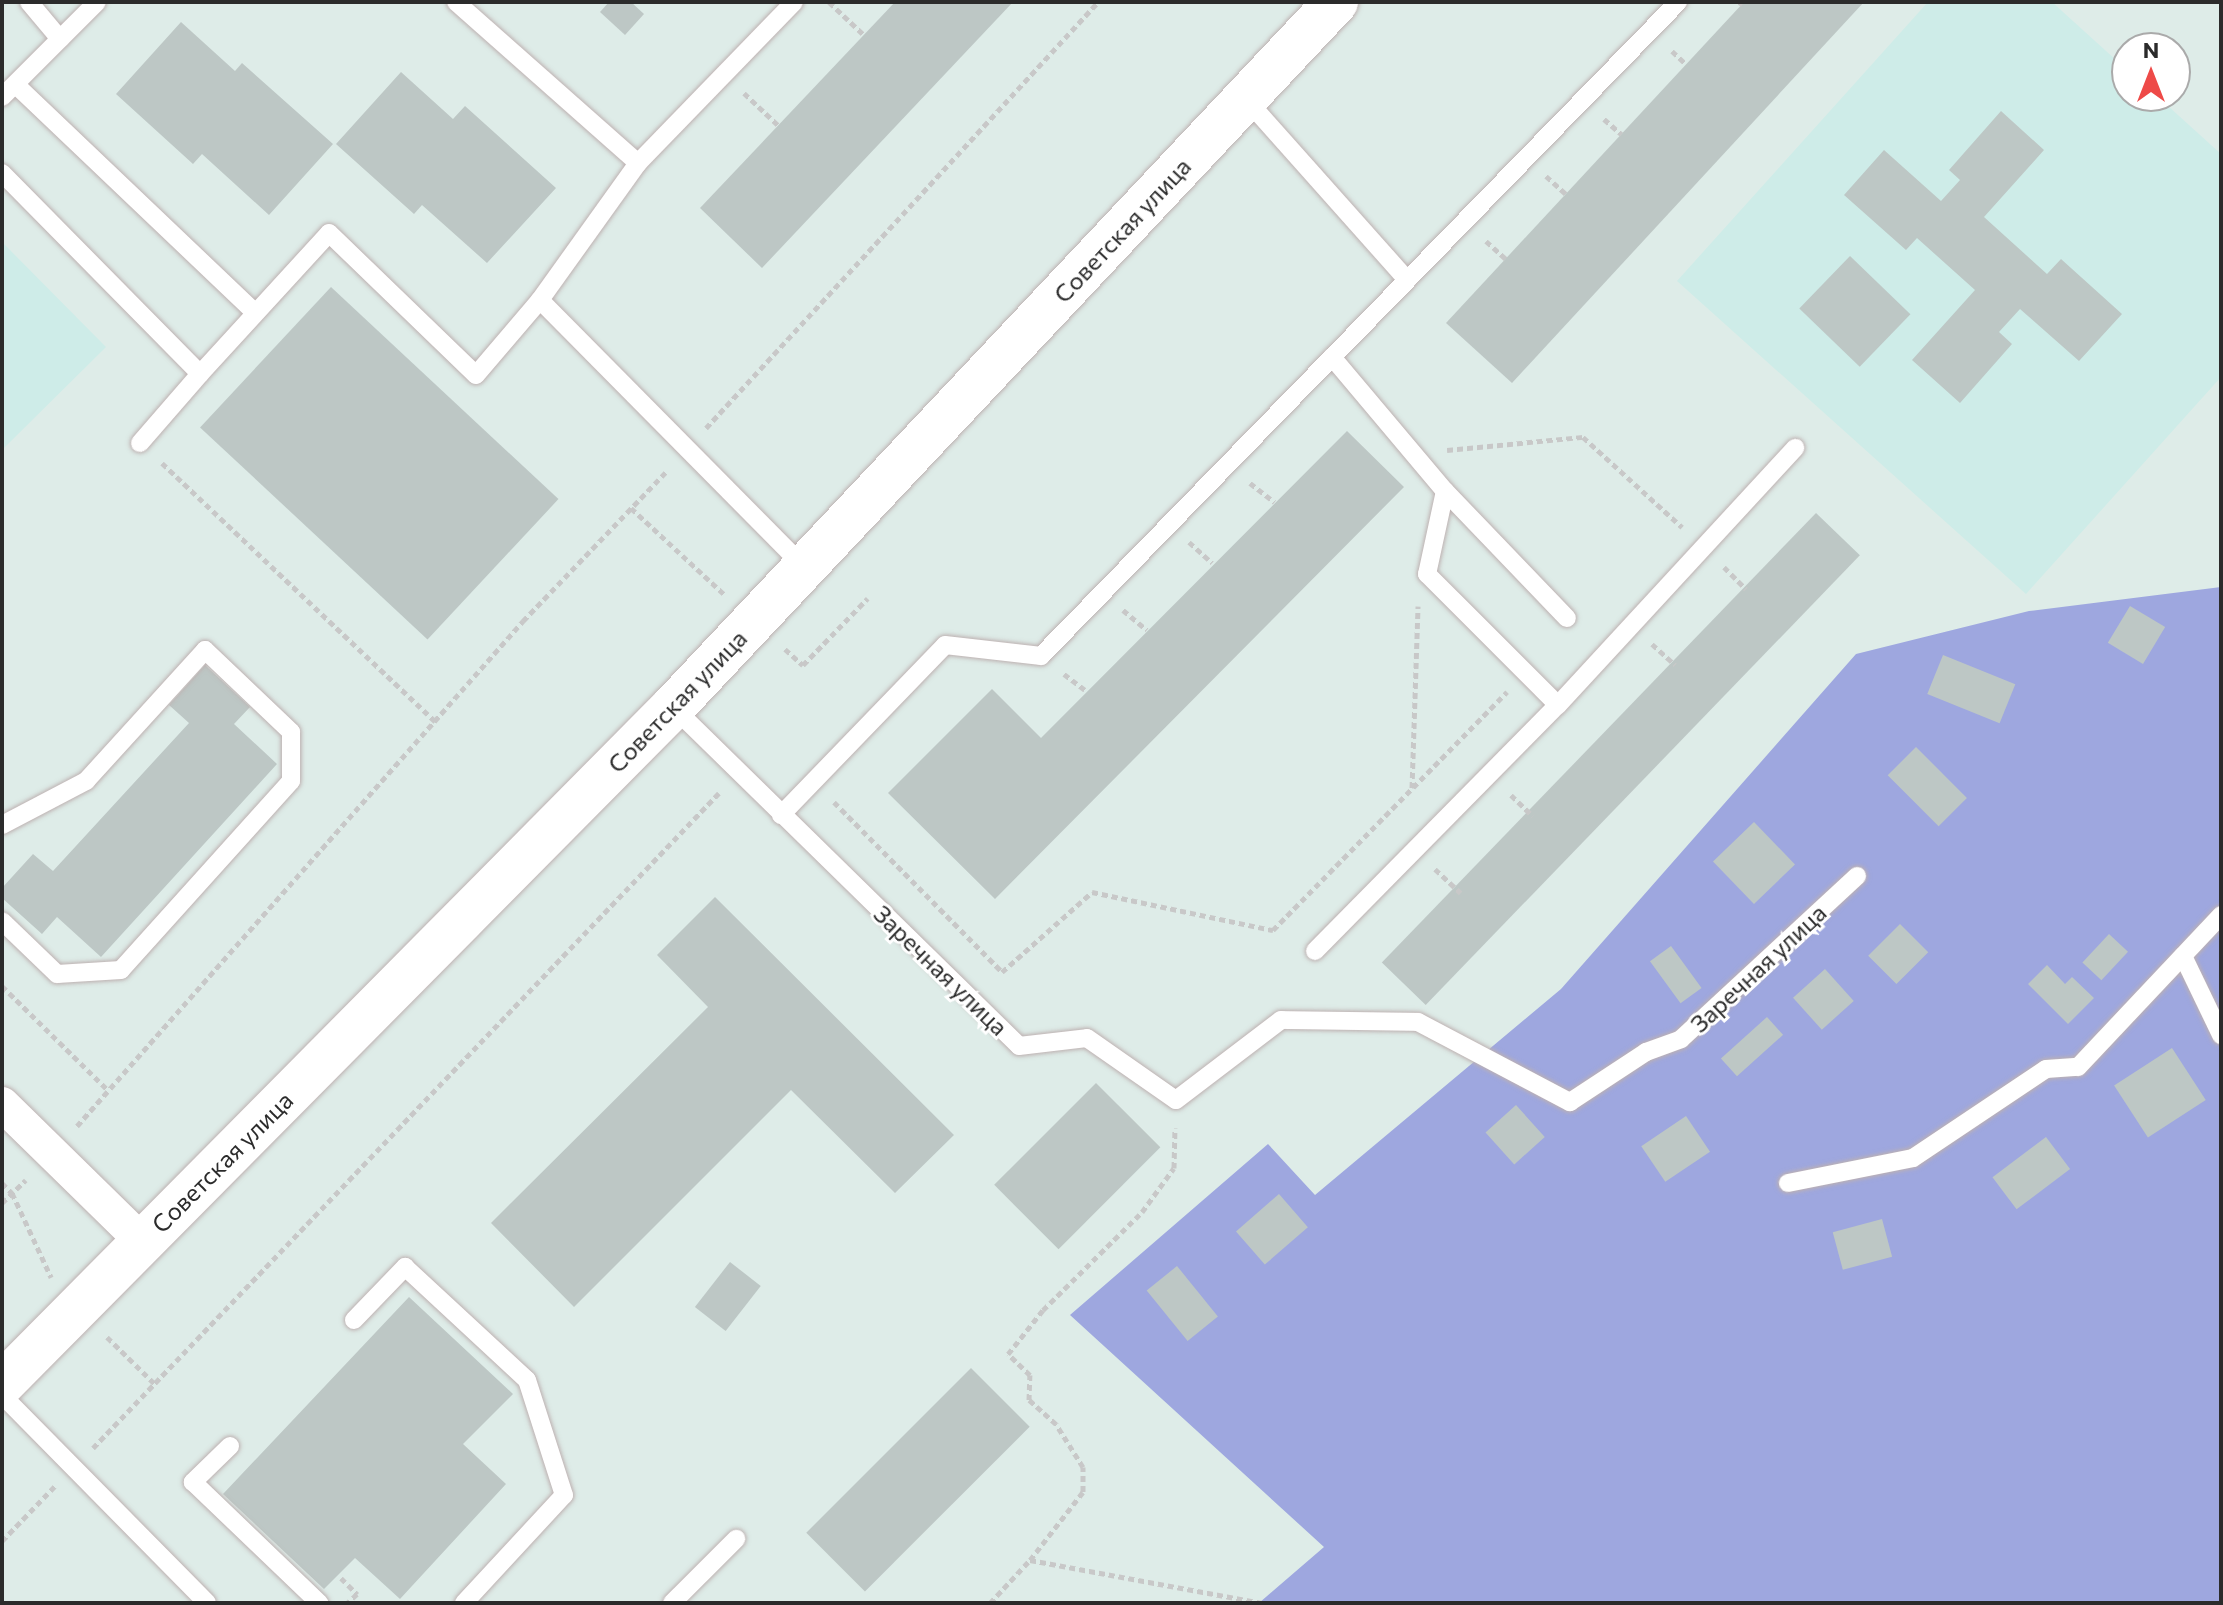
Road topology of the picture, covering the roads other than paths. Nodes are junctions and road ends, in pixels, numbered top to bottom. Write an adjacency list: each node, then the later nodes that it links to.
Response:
1 (29, 2): 7 (lane)
2 (97, 2): 7 (lane)
3 (456, 2): 10 (lane)
4 (794, 2): 10 (lane)
5 (1336, 2): 9 (main road, Советская улица)
6 (1678, 2): 12 (lane)
7 (60, 39): 8 (lane)
8 (9, 91): 14 (lane)
9 (1246, 99): 12 (lane); 20 (main road, Советская улица)
10 (638, 163): 13 (lane)
11 (2, 173): 16 (lane)
12 (1407, 280): 15 (lane)
13 (540, 300): 14 (lane); 20 (lane)
14 (253, 311): 16 (lane)
15 (1332, 357): 19 (lane); 24 (lane)
16 (200, 374): 17 (lane)
17 (140, 443)
18 (1795, 448): 22 (lane)
19 (1445, 491): 21 (lane); 22 (lane)
20 (805, 568): 23 (main road, Советская улица)
21 (1567, 618)
22 (1558, 705): 29 (lane)
23 (673, 707): 24 (lane, Заречная улица); 34 (main road, Советская улица)
24 (781, 815): 26 (lane, Заречная улица)
25 (2, 825): 28 (lane)
26 (1857, 876)
27 (2221, 915): 30 (lane)
28 (2, 921)
29 (1315, 951)
30 (2183, 956): 31 (lane); 33 (lane)
31 (2221, 1035)
32 (2, 1104): 34 (street)
33 (1788, 1183)
34 (143, 1242): 36 (main road, Советская улица)
35 (354, 1320): 42 (lane)
36 (2, 1384)
37 (2, 1395): 40 (lane)
38 (230, 1446): 41 (lane)
39 (736, 1539): 43 (lane)
40 (207, 1603)
41 (319, 1603)
42 (464, 1603)
43 (672, 1603)

